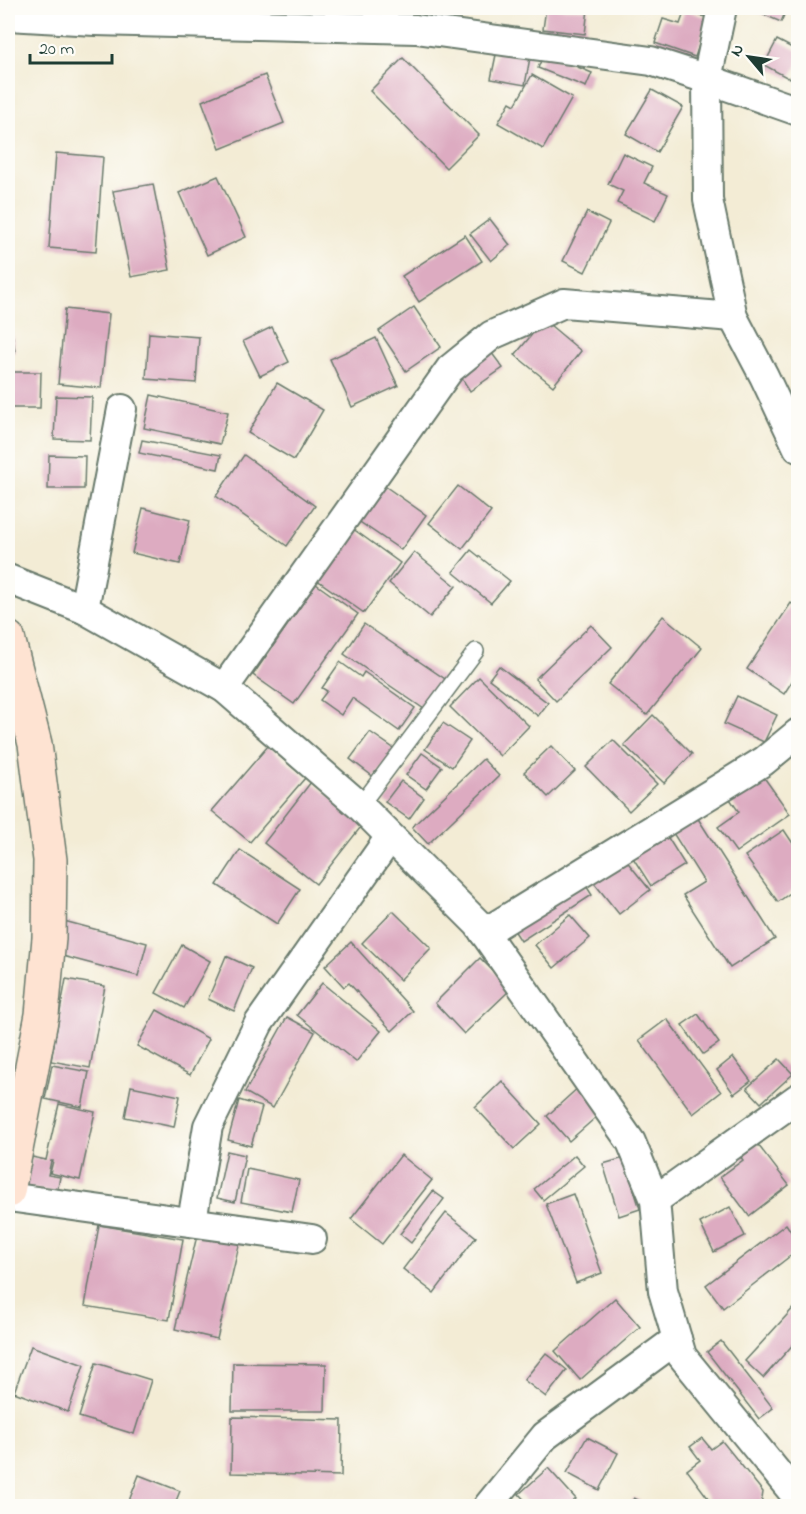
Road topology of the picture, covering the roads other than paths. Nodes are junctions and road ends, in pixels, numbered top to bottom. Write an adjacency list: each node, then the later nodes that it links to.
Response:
1 (722, 8): 3 (street)
2 (8, 16): 3 (street)
3 (707, 79): 4 (street); 5 (street)
4 (798, 111)
5 (733, 317): 7 (street); 12 (street)
6 (122, 409): 9 (street)
7 (798, 448)
8 (8, 579): 9 (street)
9 (84, 609): 12 (street)
10 (8, 638): 18 (street)
11 (476, 651): 14 (lane)
12 (224, 688): 14 (street)
13 (798, 733): 16 (street)
14 (360, 807): 15 (street)
15 (390, 837): 16 (street); 21 (street)
16 (484, 933): 20 (street)
17 (798, 1098): 20 (street)
18 (8, 1191)
19 (8, 1197): 21 (street)
20 (655, 1200): 23 (street)
21 (192, 1221): 22 (street)
22 (312, 1239)
23 (677, 1339): 24 (street); 25 (street)
24 (798, 1497)
25 (488, 1506)

